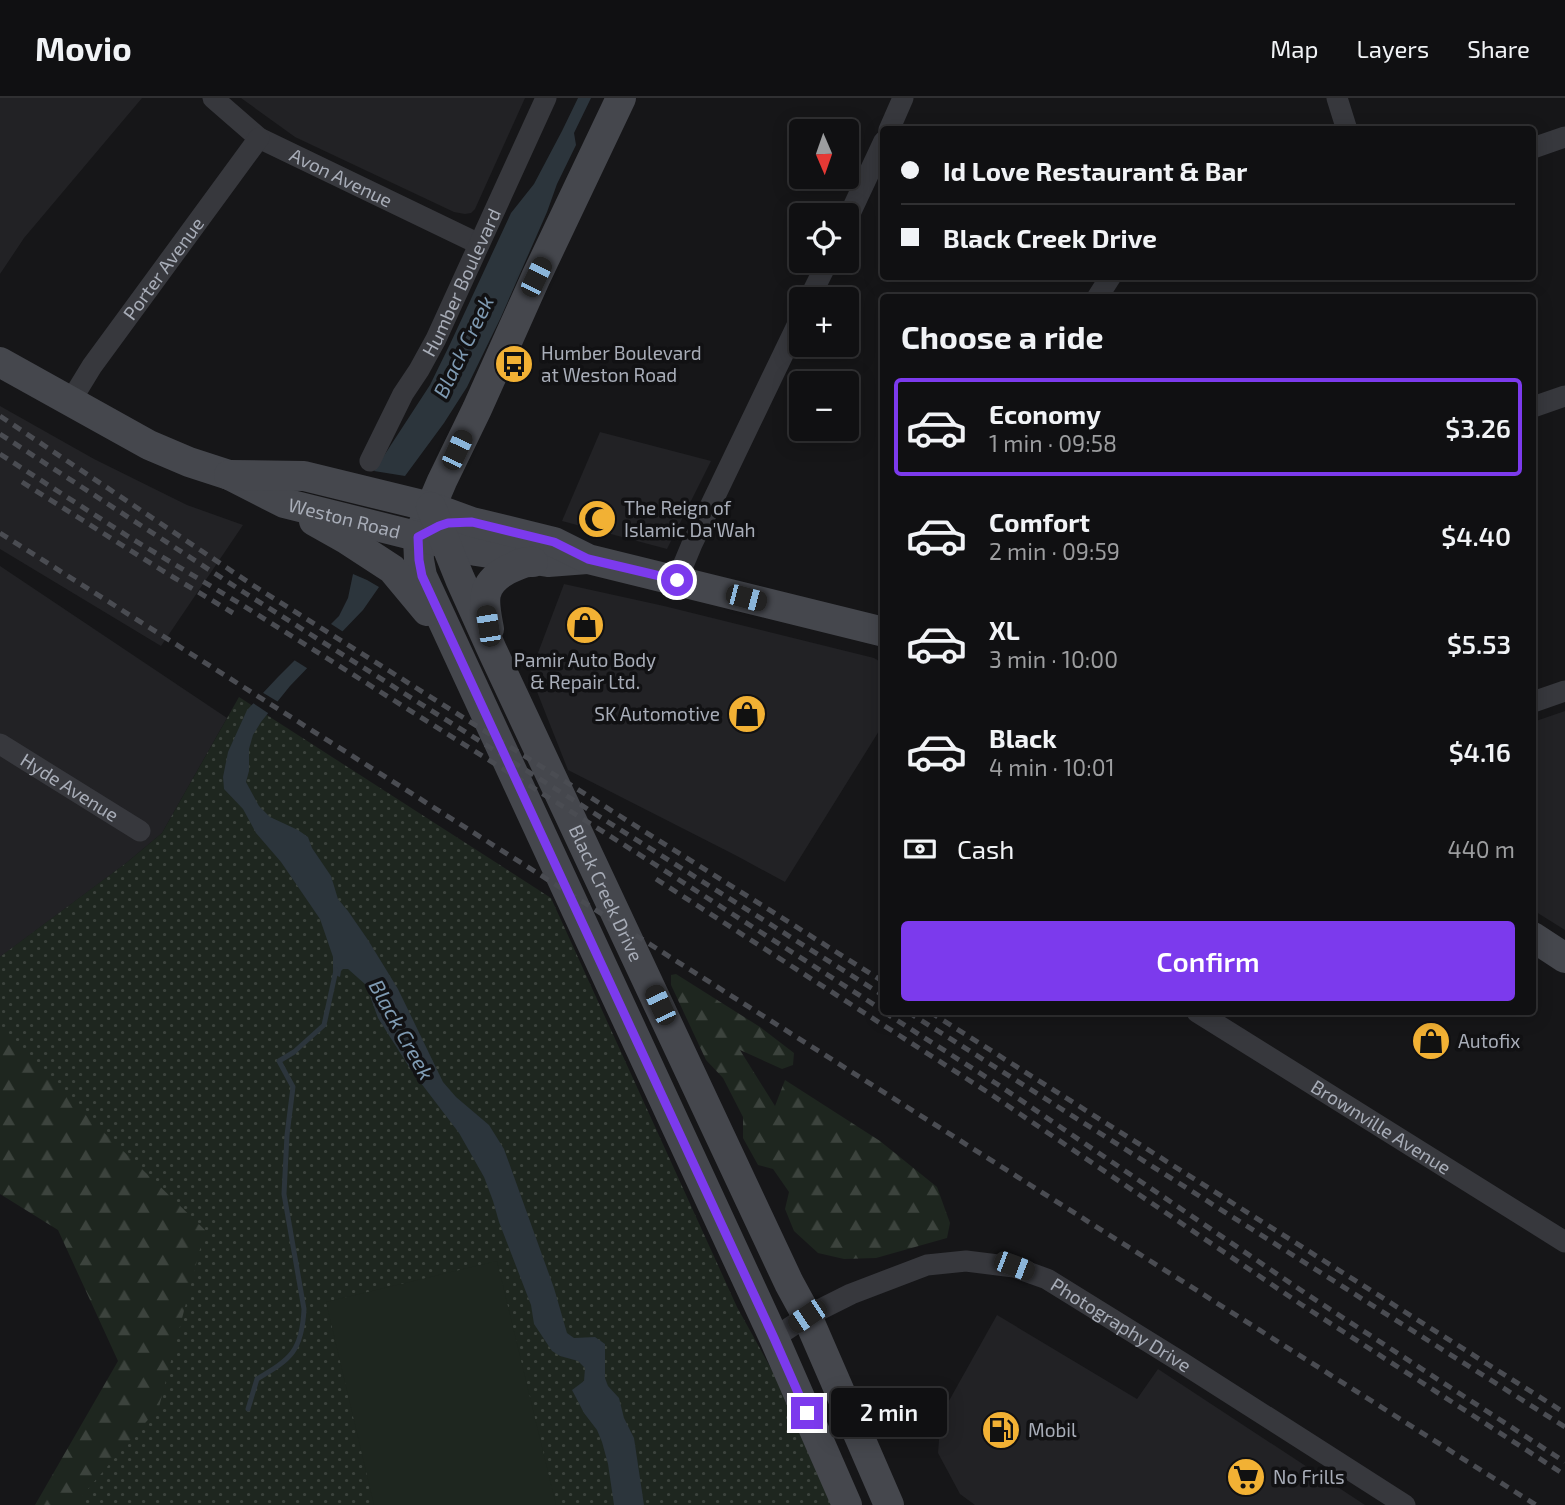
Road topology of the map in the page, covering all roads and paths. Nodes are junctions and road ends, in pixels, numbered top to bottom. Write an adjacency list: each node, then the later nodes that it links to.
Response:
1 (213, 98): 9 (street, Avon Avenue)
2 (546, 98): 13 (street, Humber Boulevard)
3 (621, 98): 22 (main road)
4 (903, 98): 6 (street)
5 (1337, 98): 7 (street)
6 (891, 126)
7 (1346, 126)
8 (1565, 137): 10 (street)
9 (260, 138): 13 (street, Avon Avenue); 17 (street, Porter Avenue)
10 (1536, 147)
11 (880, 150): 12 (street)
12 (855, 203)
13 (479, 244): 19 (street, Humber Boulevard)
14 (789, 342): 25 (street)
15 (0, 362): 17 (main road, Weston Road)
16 (1565, 396): 18 (street)
17 (70, 402): 20 (main road, Weston Road)
18 (1536, 406)
19 (370, 461)
20 (229, 475): 21 (main road, Weston Road); 22 (main road, Weston Road)
21 (284, 503): 22 (main road, Weston Road); 28 (main road)
22 (433, 528): 23 (main road, Weston Road); 24 (main road, Weston Road); 27 (main road, Black Creek Drive); 28 (main road, Black Creek Drive)
23 (588, 559): 24 (main road, Weston Road); 25 (main road, Weston Road)
24 (548, 562): 27 (main road)
25 (677, 580): 26 (main road, Weston Road)
26 (880, 631)
27 (492, 650): 37 (main road, Black Creek Drive)
28 (461, 660): 38 (main road, Black Creek Drive)
29 (1565, 691): 30 (street)
30 (1536, 701)
31 (0, 744): 32 (street, Hyde Avenue)
32 (140, 831)
33 (1536, 939): 34 (main road)
34 (1565, 958)
35 (1201, 1015): 36 (street, Brownville Avenue)
36 (1565, 1242)
37 (807, 1316): 38 (street, Photography Drive); 40 (main road, Black Creek Drive); 41 (street, Photography Drive)
38 (774, 1338): 39 (main road, Black Creek Drive)
39 (847, 1505)
40 (889, 1505)
41 (1405, 1505)

